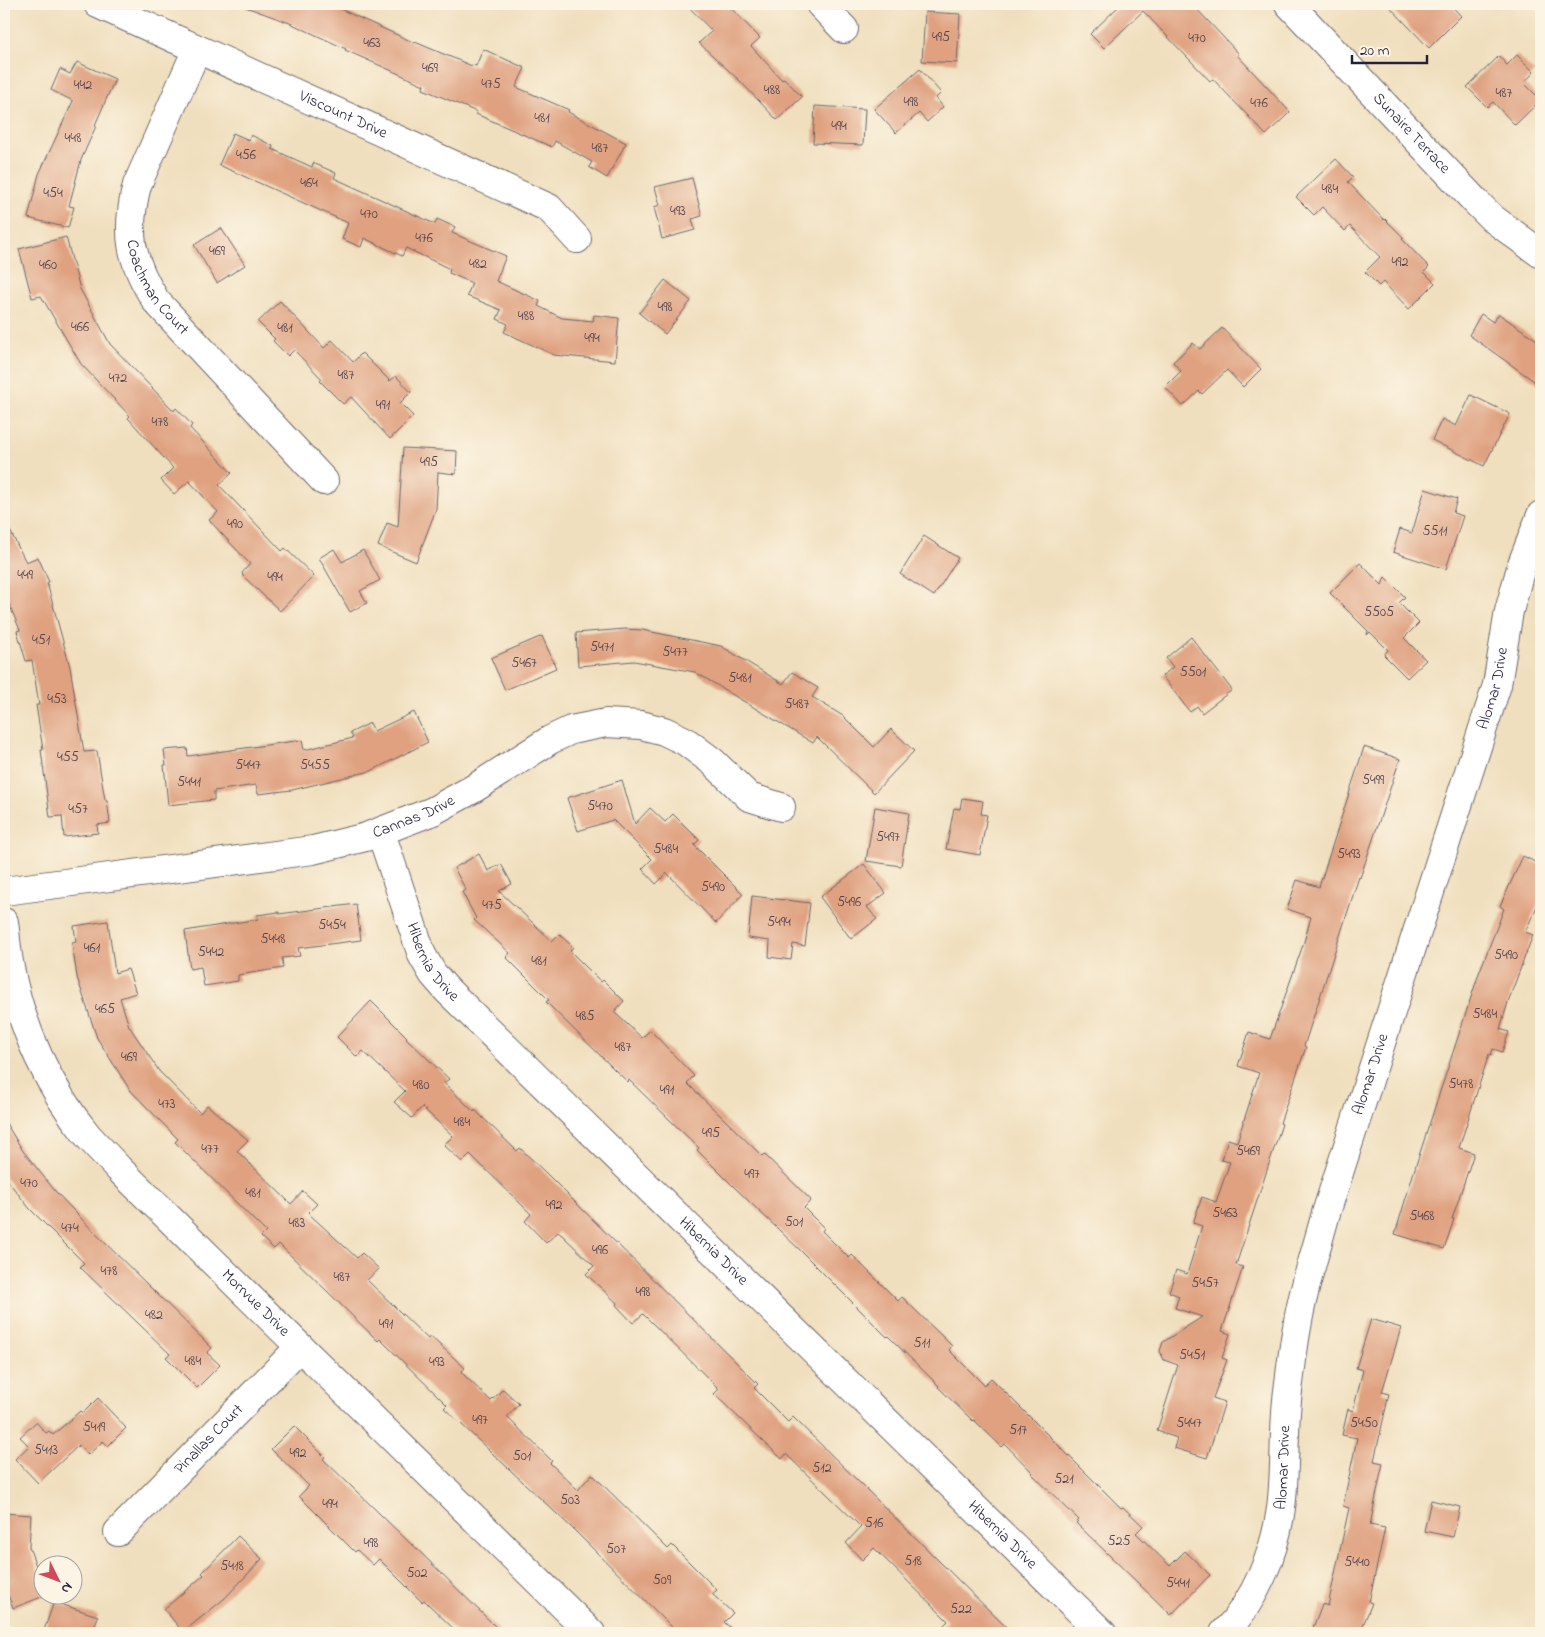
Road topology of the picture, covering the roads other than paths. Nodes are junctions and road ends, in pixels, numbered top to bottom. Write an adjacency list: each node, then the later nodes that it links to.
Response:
1 (98, 4): 5 (street, Viscount Drive)
2 (820, 4): 4 (street)
3 (1289, 4): 7 (street, Sunaire Terrace)
4 (844, 29)
5 (197, 49): 6 (street, Viscount Drive); 8 (street, Coachman Court)
6 (577, 239)
7 (1541, 254)
8 (324, 481)
9 (1541, 515): 18 (street, Alomar Drive)
10 (781, 808): 11 (street, Cannas Drive)
11 (381, 833): 12 (street, Cannas Drive); 17 (street, Hibernia Drive)
12 (4, 891)
13 (4, 922): 14 (street, Morrvue Drive)
14 (300, 1347): 15 (street, Pinallas Court); 16 (street, Morrvue Drive)
15 (118, 1532)
16 (591, 1633)
17 (1102, 1633)
18 (1224, 1633)

